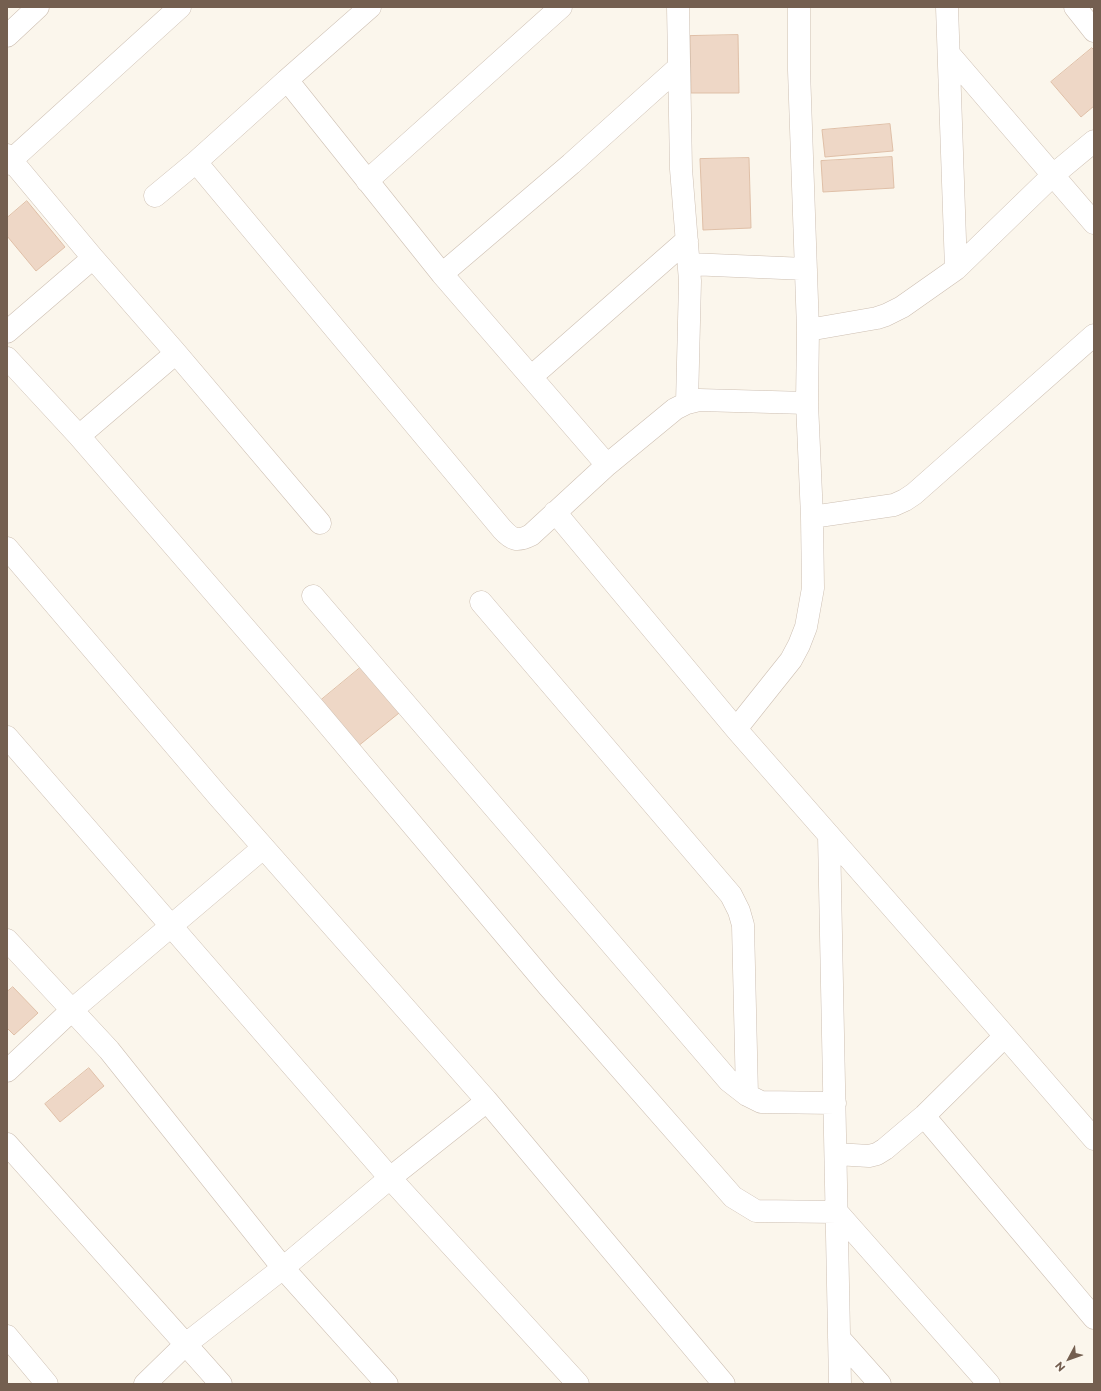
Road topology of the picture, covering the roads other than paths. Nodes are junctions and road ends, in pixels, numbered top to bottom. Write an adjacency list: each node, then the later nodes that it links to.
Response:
1 (38, 7): 10 (street)
2 (180, 7): 15 (street)
3 (370, 7): 13 (street)
4 (561, 7): 18 (street)
5 (678, 7): 12 (street)
6 (799, 7): 24 (street)
7 (947, 7): 11 (street)
8 (1075, 7): 9 (street)
9 (1094, 31)
10 (7, 36)
11 (949, 54): 17 (street); 25 (street)
12 (679, 67): 21 (street); 26 (street)
13 (287, 80): 16 (street); 18 (street)
14 (1094, 141): 17 (street)
15 (9, 160): 22 (street)
16 (196, 162): 19 (street); 37 (street)
17 (1052, 176): 20 (street); 25 (street)
18 (368, 181): 26 (street)
19 (155, 196)
20 (1094, 223)
21 (687, 240): 23 (street); 32 (street)
22 (93, 258): 28 (street); 30 (street)
23 (689, 264): 24 (street); 33 (street)
24 (806, 269): 27 (street)
25 (956, 269): 27 (street)
26 (442, 274): 32 (street)
27 (808, 330): 34 (street)
28 (7, 332)
29 (1094, 335): 38 (street)
30 (176, 353): 35 (street); 39 (street)
31 (7, 358): 35 (street)
32 (531, 377): 36 (street)
33 (687, 403): 34 (street); 36 (street)
34 (807, 403): 38 (street)
35 (79, 436): 60 (street)
36 (607, 465): 37 (street)
37 (555, 512): 43 (street)
38 (812, 517): 43 (street)
39 (320, 523)
40 (7, 548): 46 (street)
41 (313, 596): 52 (street)
42 (481, 602): 52 (street)
43 (736, 729): 45 (street)
44 (7, 737): 47 (street)
45 (829, 835): 50 (street); 54 (street)
46 (263, 848): 47 (street); 53 (street)
47 (170, 925): 49 (street); 59 (street)
48 (7, 940): 49 (street)
49 (72, 1010): 51 (street); 61 (street)
50 (1006, 1036): 55 (street); 56 (street)
51 (7, 1071)
52 (747, 1096): 54 (street)
53 (487, 1101): 59 (street); 71 (street)
54 (835, 1103): 58 (street)
55 (924, 1116): 58 (street); 62 (street)
56 (1094, 1139)
57 (7, 1144): 65 (street)
58 (836, 1154): 60 (street)
59 (390, 1178): 61 (street); 70 (street)
60 (837, 1212): 64 (street); 74 (street)
61 (283, 1268): 65 (street); 69 (street)
62 (1094, 1318)
63 (7, 1336): 66 (street)
64 (839, 1338): 72 (street); 73 (street)
65 (186, 1344): 67 (street); 68 (street)
66 (47, 1384)
67 (145, 1384)
68 (221, 1384)
69 (387, 1384)
70 (578, 1384)
71 (724, 1384)
72 (840, 1384)
73 (880, 1384)
74 (989, 1384)

